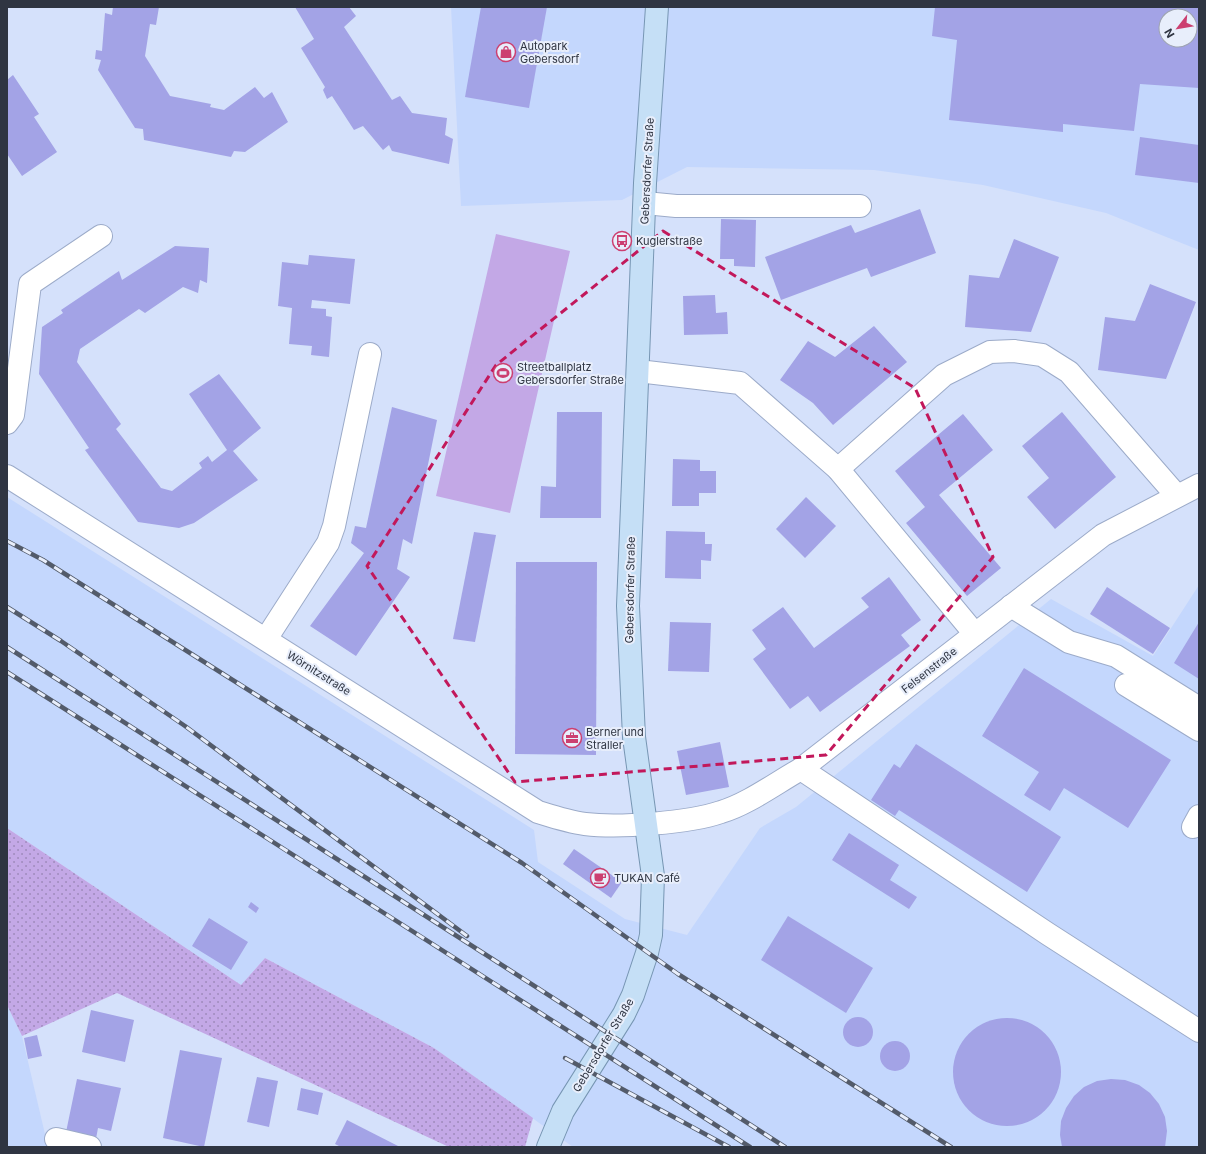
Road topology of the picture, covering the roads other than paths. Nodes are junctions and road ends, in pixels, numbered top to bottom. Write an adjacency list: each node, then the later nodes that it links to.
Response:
1 (657, 7): 2 (main road, Gebersdorfer Straße)
2 (645, 203): 3 (street); 6 (main road, Gebersdorfer Straße)
3 (860, 206)
4 (101, 236): 7 (street)
5 (370, 354): 14 (street)
6 (638, 371): 8 (street); 19 (main road, Gebersdorfer Straße)
7 (7, 423)
8 (838, 469): 11 (street); 13 (street)
9 (7, 476): 14 (street, Wörnitzstraße)
10 (1199, 485): 11 (street, Felsenstraße)
11 (1177, 496): 12 (street, Felsenstraße)
12 (1011, 606): 13 (street, Felsenstraße); 16 (street)
13 (975, 634): 18 (street, Felsenstraße)
14 (266, 639): 19 (street, Wörnitzstraße)
15 (1126, 685): 17 (street)
16 (1199, 708)
17 (1199, 730)
18 (801, 768): 19 (street, Felsenstraße); 20 (street)
19 (646, 823): 23 (main road, Gebersdorfer Straße)
20 (1199, 1031)
21 (56, 1139): 22 (street)
22 (90, 1147)
23 (548, 1147)

